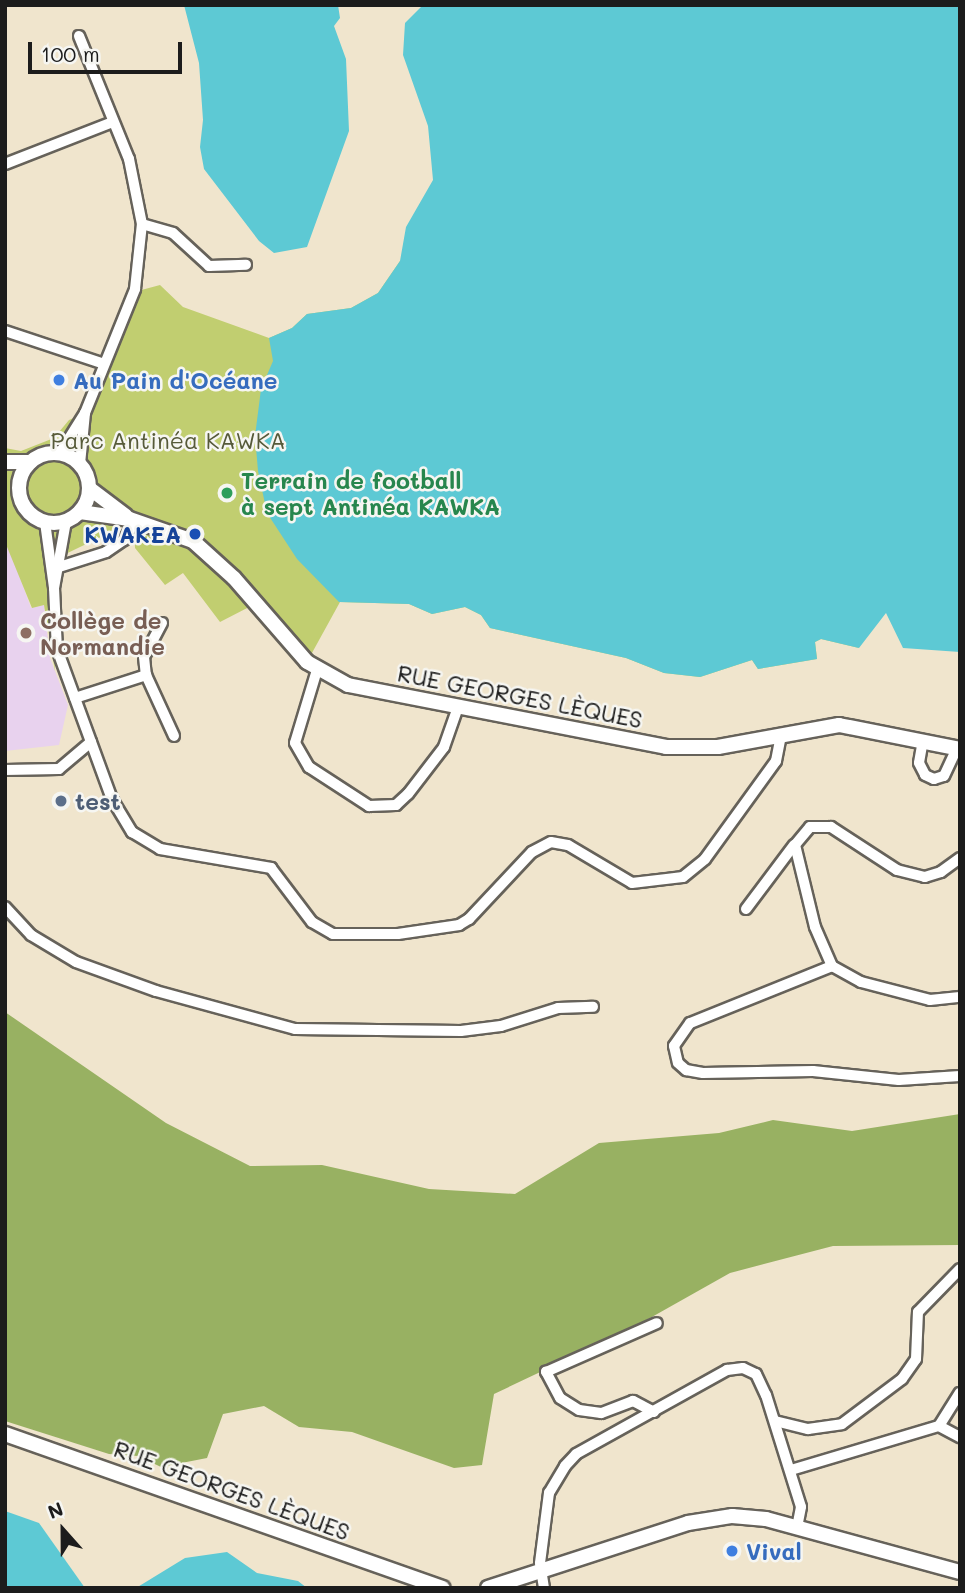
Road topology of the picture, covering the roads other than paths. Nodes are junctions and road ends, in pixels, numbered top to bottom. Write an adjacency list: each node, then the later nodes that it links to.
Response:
1 (79, 36): 2 (street)
2 (113, 122): 3 (street); 4 (street)
3 (5, 164)
4 (142, 224): 5 (street); 7 (street)
5 (246, 265)
6 (5, 331): 7 (street)
7 (104, 364): 8 (street)
8 (85, 414): 9 (street); 12 (street)
9 (61, 453): 11 (main road); 12 (main road)
10 (5, 462): 11 (main road)
11 (30, 462): 15 (main road)
12 (80, 464): 14 (main road)
13 (5, 479): 15 (main road)
14 (89, 488): 16 (main road); 17 (main road, RUE GEORGES LÈQUES)
15 (18, 489): 19 (main road)
16 (80, 512): 17 (main road, RUE GEORGES LÈQUES); 18 (main road)
17 (132, 520): 20 (street); 23 (main road, RUE GEORGES LÈQUES)
18 (66, 521): 19 (main road); 20 (street)
19 (45, 523): 21 (street)
20 (56, 568): 21 (street)
21 (54, 588): 25 (street)
22 (162, 623): 24 (street)
23 (317, 670): 26 (main road, RUE GEORGES LÈQUES); 26 (street)
24 (146, 675): 25 (street); 28 (street)
25 (75, 698): 30 (street)
26 (458, 707): 27 (main road, RUE GEORGES LÈQUES)
27 (781, 735): 29 (main road, RUE GEORGES LÈQUES); 30 (street)
28 (174, 736)
29 (923, 740): 31 (main road, RUE GEORGES LÈQUES); 31 (street)
30 (91, 743): 32 (street)
31 (958, 749)
32 (5, 770)
33 (794, 845): 34 (street); 36 (street); 37 (street)
34 (960, 858)
35 (5, 907): 39 (street)
36 (746, 909)
37 (832, 966): 38 (street); 40 (street)
38 (960, 997)
39 (593, 1007)
40 (960, 1076)
41 (960, 1269): 45 (street)
42 (657, 1323): 44 (street)
43 (960, 1393): 46 (street)
44 (654, 1412): 45 (street); 51 (street)
45 (775, 1421): 49 (street)
46 (939, 1426): 48 (street); 49 (street)
47 (5, 1434): 53 (main road, RUE GEORGES LÈQUES)
48 (960, 1437)
49 (791, 1470): 50 (street)
50 (797, 1528): 51 (main road); 52 (main road)
51 (541, 1572): 54 (main road); 55 (street)
52 (960, 1572)
53 (439, 1587)
54 (488, 1588)
55 (544, 1588)

